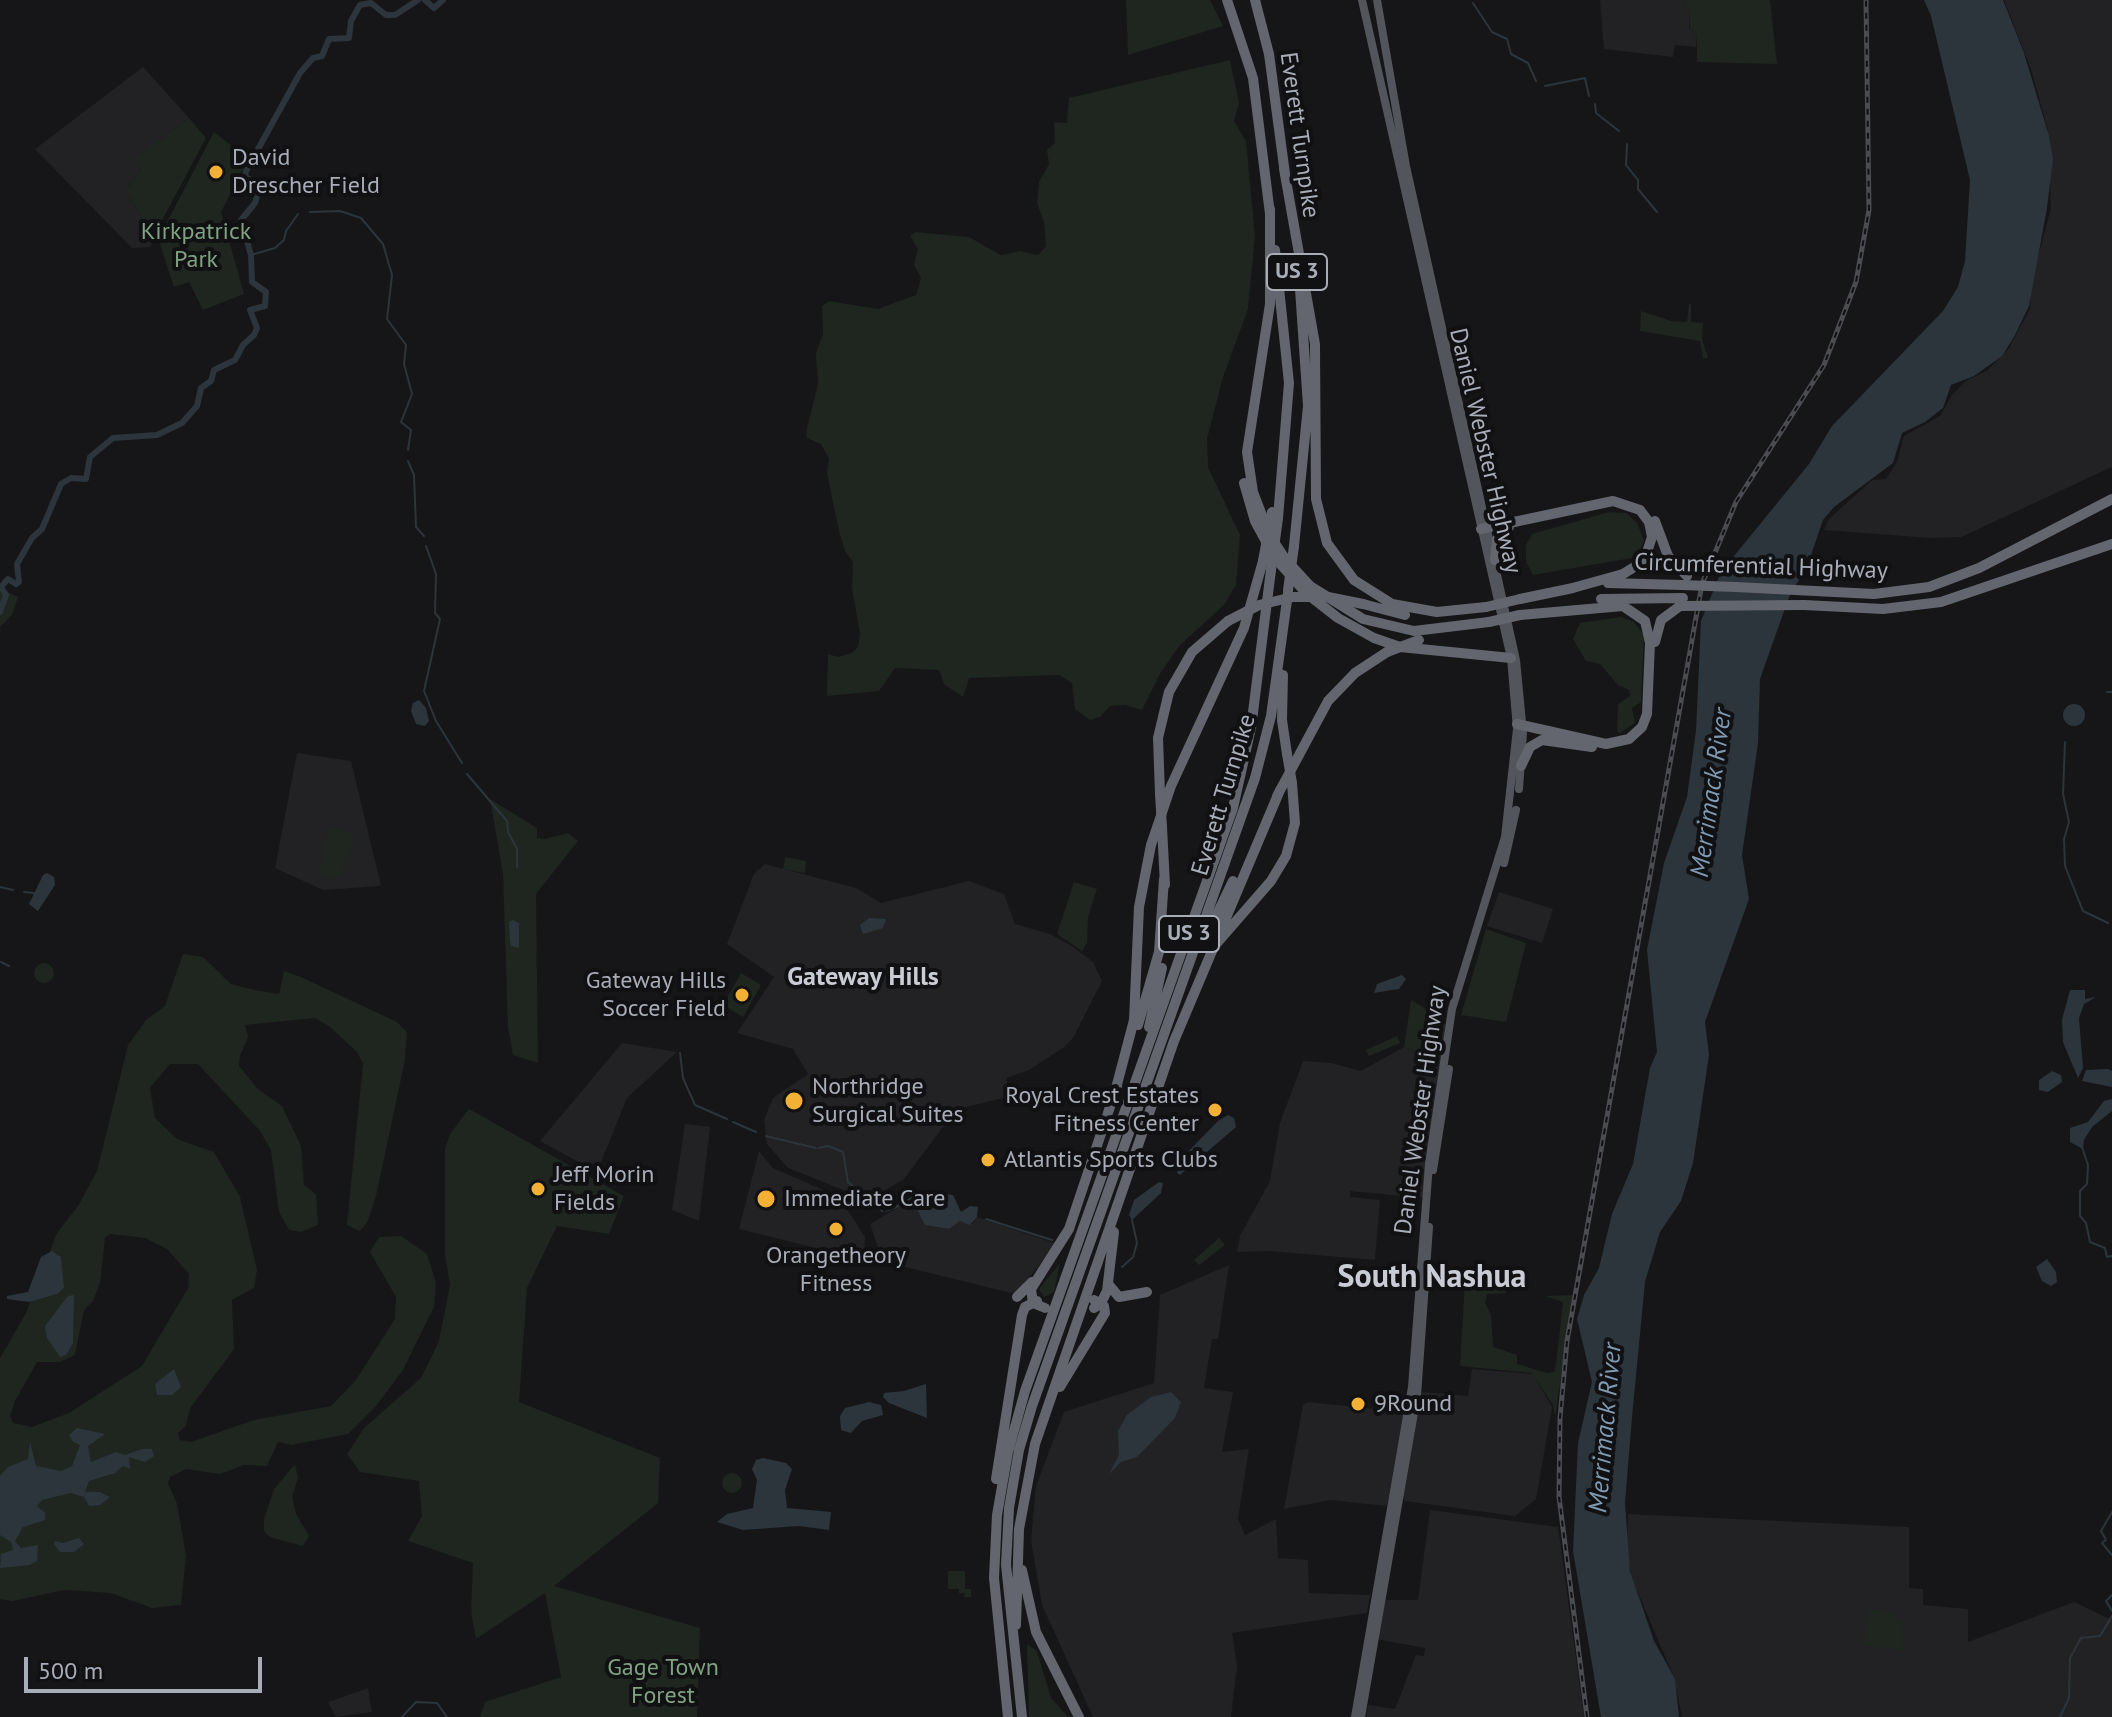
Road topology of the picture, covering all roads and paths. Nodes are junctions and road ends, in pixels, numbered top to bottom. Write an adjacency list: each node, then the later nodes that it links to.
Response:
1 (1227, 0): 6 (highway, Everett Turnpike / US 3)
2 (1255, 0): 5 (highway, Everett Turnpike / US 3)
3 (1362, 0): 11 (main road, Daniel Webster Highway)
4 (1377, 0): 11 (main road, Daniel Webster Highway)
5 (1284, 169): 16 (highway, Everett Turnpike / US 3, bridge); 18 (highway)
6 (1270, 209): 7 (highway); 9 (highway, Everett Turnpike / US 3)
7 (1259, 367): 20 (highway); 21 (highway)
8 (2112, 499): 14 (highway, Circumferential Highway, bridge)
9 (1275, 515): 29 (highway, bridge); 31 (highway, Everett Turnpike / US 3, bridge)
10 (1542, 517): 11 (highway); 13 (highway); 15 (highway)
11 (1484, 526): 13 (main road, Daniel Webster Highway); 14 (highway); 21 (main road, Daniel Webster Highway)
12 (2112, 544): 17 (highway, Circumferential Highway, bridge)
13 (1495, 560): 22 (main road, Daniel Webster Highway)
14 (1685, 580): 15 (highway, Circumferential Highway)
15 (1569, 589): 18 (highway, Circumferential Highway, bridge)
16 (1288, 590): 27 (highway, bridge); 28 (highway, Everett Turnpike / US 3)
17 (1682, 602): 19 (highway, Circumferential Highway); 23 (highway)
18 (1486, 607): 26 (highway, bridge)
19 (1520, 615): 20 (highway, Circumferential Highway, bridge); 22 (highway)
20 (1489, 622): 25 (highway, bridge)
21 (1511, 658): 22 (main road, Daniel Webster Highway)
22 (1521, 726): 23 (highway); 24 (main road, Daniel Webster Highway); 45 (main road, Daniel Webster Highway)
23 (1602, 748): 24 (highway)
24 (1521, 766): 46 (main road, Daniel Webster Highway)
25 (1280, 790): 27 (highway); 28 (highway)
26 (1164, 879): 29 (highway); 31 (highway)
27 (1200, 977): 30 (highway)
28 (1168, 1024): 34 (highway, Everett Turnpike / US 3)
29 (1115, 1092): 32 (highway)
30 (1146, 1123): 33 (highway); 38 (highway)
31 (1117, 1134): 34 (highway, Everett Turnpike / US 3)
32 (1045, 1269): 36 (highway); 40 (highway)
33 (1109, 1277): 35 (highway); 38 (highway)
34 (1068, 1289): 37 (highway, Everett Turnpike / US 3)
35 (1147, 1292)
36 (1017, 1297)
37 (1057, 1319): 40 (highway, Everett Turnpike / US 3); 41 (highway, Everett Turnpike / US 3)
38 (1035, 1444): 39 (highway)
39 (1023, 1500): 41 (highway); 44 (highway)
40 (994, 1596): 42 (highway, Everett Turnpike / US 3)
41 (1017, 1671): 43 (highway, Everett Turnpike / US 3)
42 (1008, 1716)
43 (1022, 1717)
44 (1079, 1717)
45 (1355, 1717)
46 (1361, 1717)

